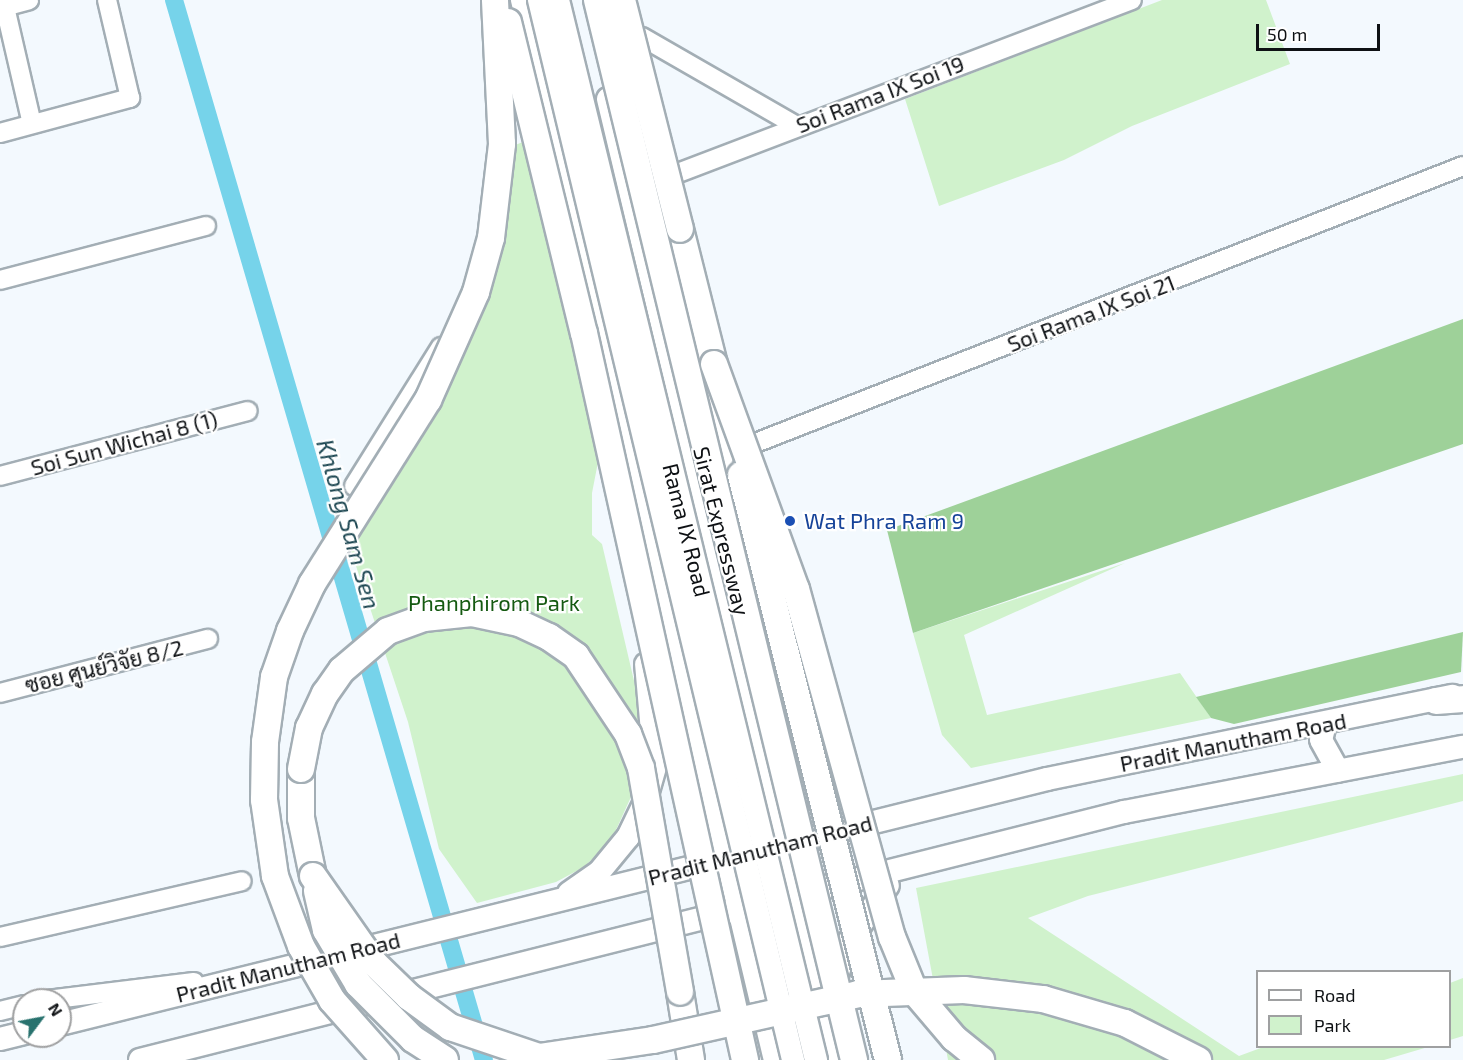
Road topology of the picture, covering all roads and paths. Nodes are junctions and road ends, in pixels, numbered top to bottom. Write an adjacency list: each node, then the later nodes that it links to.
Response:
1 (29, 0): 14 (street)
2 (107, 0): 17 (street)
3 (483, 0): 15 (main road, Rama IX Road)
4 (495, 0): 64 (highway, bridge)
5 (503, 0): 67 (highway, bridge)
6 (522, 0): 20 (main road, Rama IX Road)
7 (539, 0): 69 (main road, Rama IX Road, bridge)
8 (558, 0): 70 (main road, Rama IX Road, bridge)
9 (584, 0): 23 (main road, Rama IX Road)
10 (597, 0): 72 (highway, Sirat Expressway, bridge)
11 (622, 0): 26 (highway, bridge)
12 (632, 0): 16 (main road)
13 (1132, 0): 18 (street, Soi Rama IX Soi 19)
14 (2, 8): 17 (street)
15 (496, 31): 20 (main road, Rama IX Road); 29 (street)
16 (642, 37): 18 (street); 22 (main road)
17 (32, 124): 19 (street)
18 (795, 125): 22 (street, Soi Rama IX Soi 19)
19 (0, 133)
20 (561, 152): 30 (main road, Rama IX Road)
21 (1463, 166): 28 (street, Soi Rama IX Soi 21)
22 (672, 176): 23 (street, Soi Rama IX Soi 19); 28 (main road)
23 (630, 191): 34 (main road, Rama IX Road)
24 (206, 226): 25 (street)
25 (0, 280)
26 (714, 364): 73 (highway, bridge); 74 (highway, bridge)
27 (248, 411): 31 (street, Soi Sun Wichai 8 (1))
28 (719, 457): 36 (main road)
29 (370, 462): 32 (street); 33 (street)
30 (632, 471): 37 (main road, Rama IX Road); 53 (main road)
31 (0, 476)
32 (394, 480)
33 (354, 486)
34 (718, 559): 35 (main road, Rama IX Road); 36 (main road)
35 (727, 596): 37 (main road); 47 (main road, Rama IX Road)
36 (753, 596): 46 (main road)
37 (664, 609): 48 (main road, Rama IX Road)
38 (208, 639): 39 (street, ซอย ศูนย์วิจัย 8/2)
39 (0, 693)
40 (1463, 693): 42 (main road, Pradit Manutham Road)
41 (1463, 699): 42 (highway)
42 (1436, 701): 43 (main road, Pradit Manutham Road)
43 (1325, 724): 45 (main road); 46 (main road, Pradit Manutham Road)
44 (1463, 747): 45 (main road)
45 (1338, 771): 49 (main road)
46 (872, 822): 47 (main road, Pradit Manutham Road)
47 (786, 843): 48 (main road, Pradit Manutham Road); 52 (main road, Rama IX Road)
48 (725, 858): 53 (main road, Pradit Manutham Road); 54 (main road, Rama IX Road)
49 (902, 867): 52 (main road); 59 (main road)
50 (313, 876): 65 (highway, bridge); 66 (highway, bridge); 75 (highway, bridge)
51 (242, 881): 56 (street)
52 (799, 893): 54 (main road); 59 (main road, Rama IX Road)
53 (561, 900): 57 (main road, Pradit Manutham Road)
54 (738, 909): 55 (main road); 68 (main road, Rama IX Road)
55 (687, 922): 61 (main road); 67 (main road)
56 (0, 937)
57 (257, 975): 58 (street); 60 (main road, Pradit Manutham Road)
58 (72, 997)
59 (826, 1009): 71 (main road, Rama IX Road)
60 (72, 1021)
61 (196, 1045): 62 (main road); 63 (street)
62 (140, 1060)
63 (176, 1060)
64 (385, 1060)
65 (445, 1060)
66 (691, 1060)
67 (743, 1060)
68 (775, 1060)
69 (793, 1060)
70 (816, 1060)
71 (838, 1060)
72 (854, 1060)
73 (888, 1060)
74 (981, 1060)
75 (1198, 1060)

